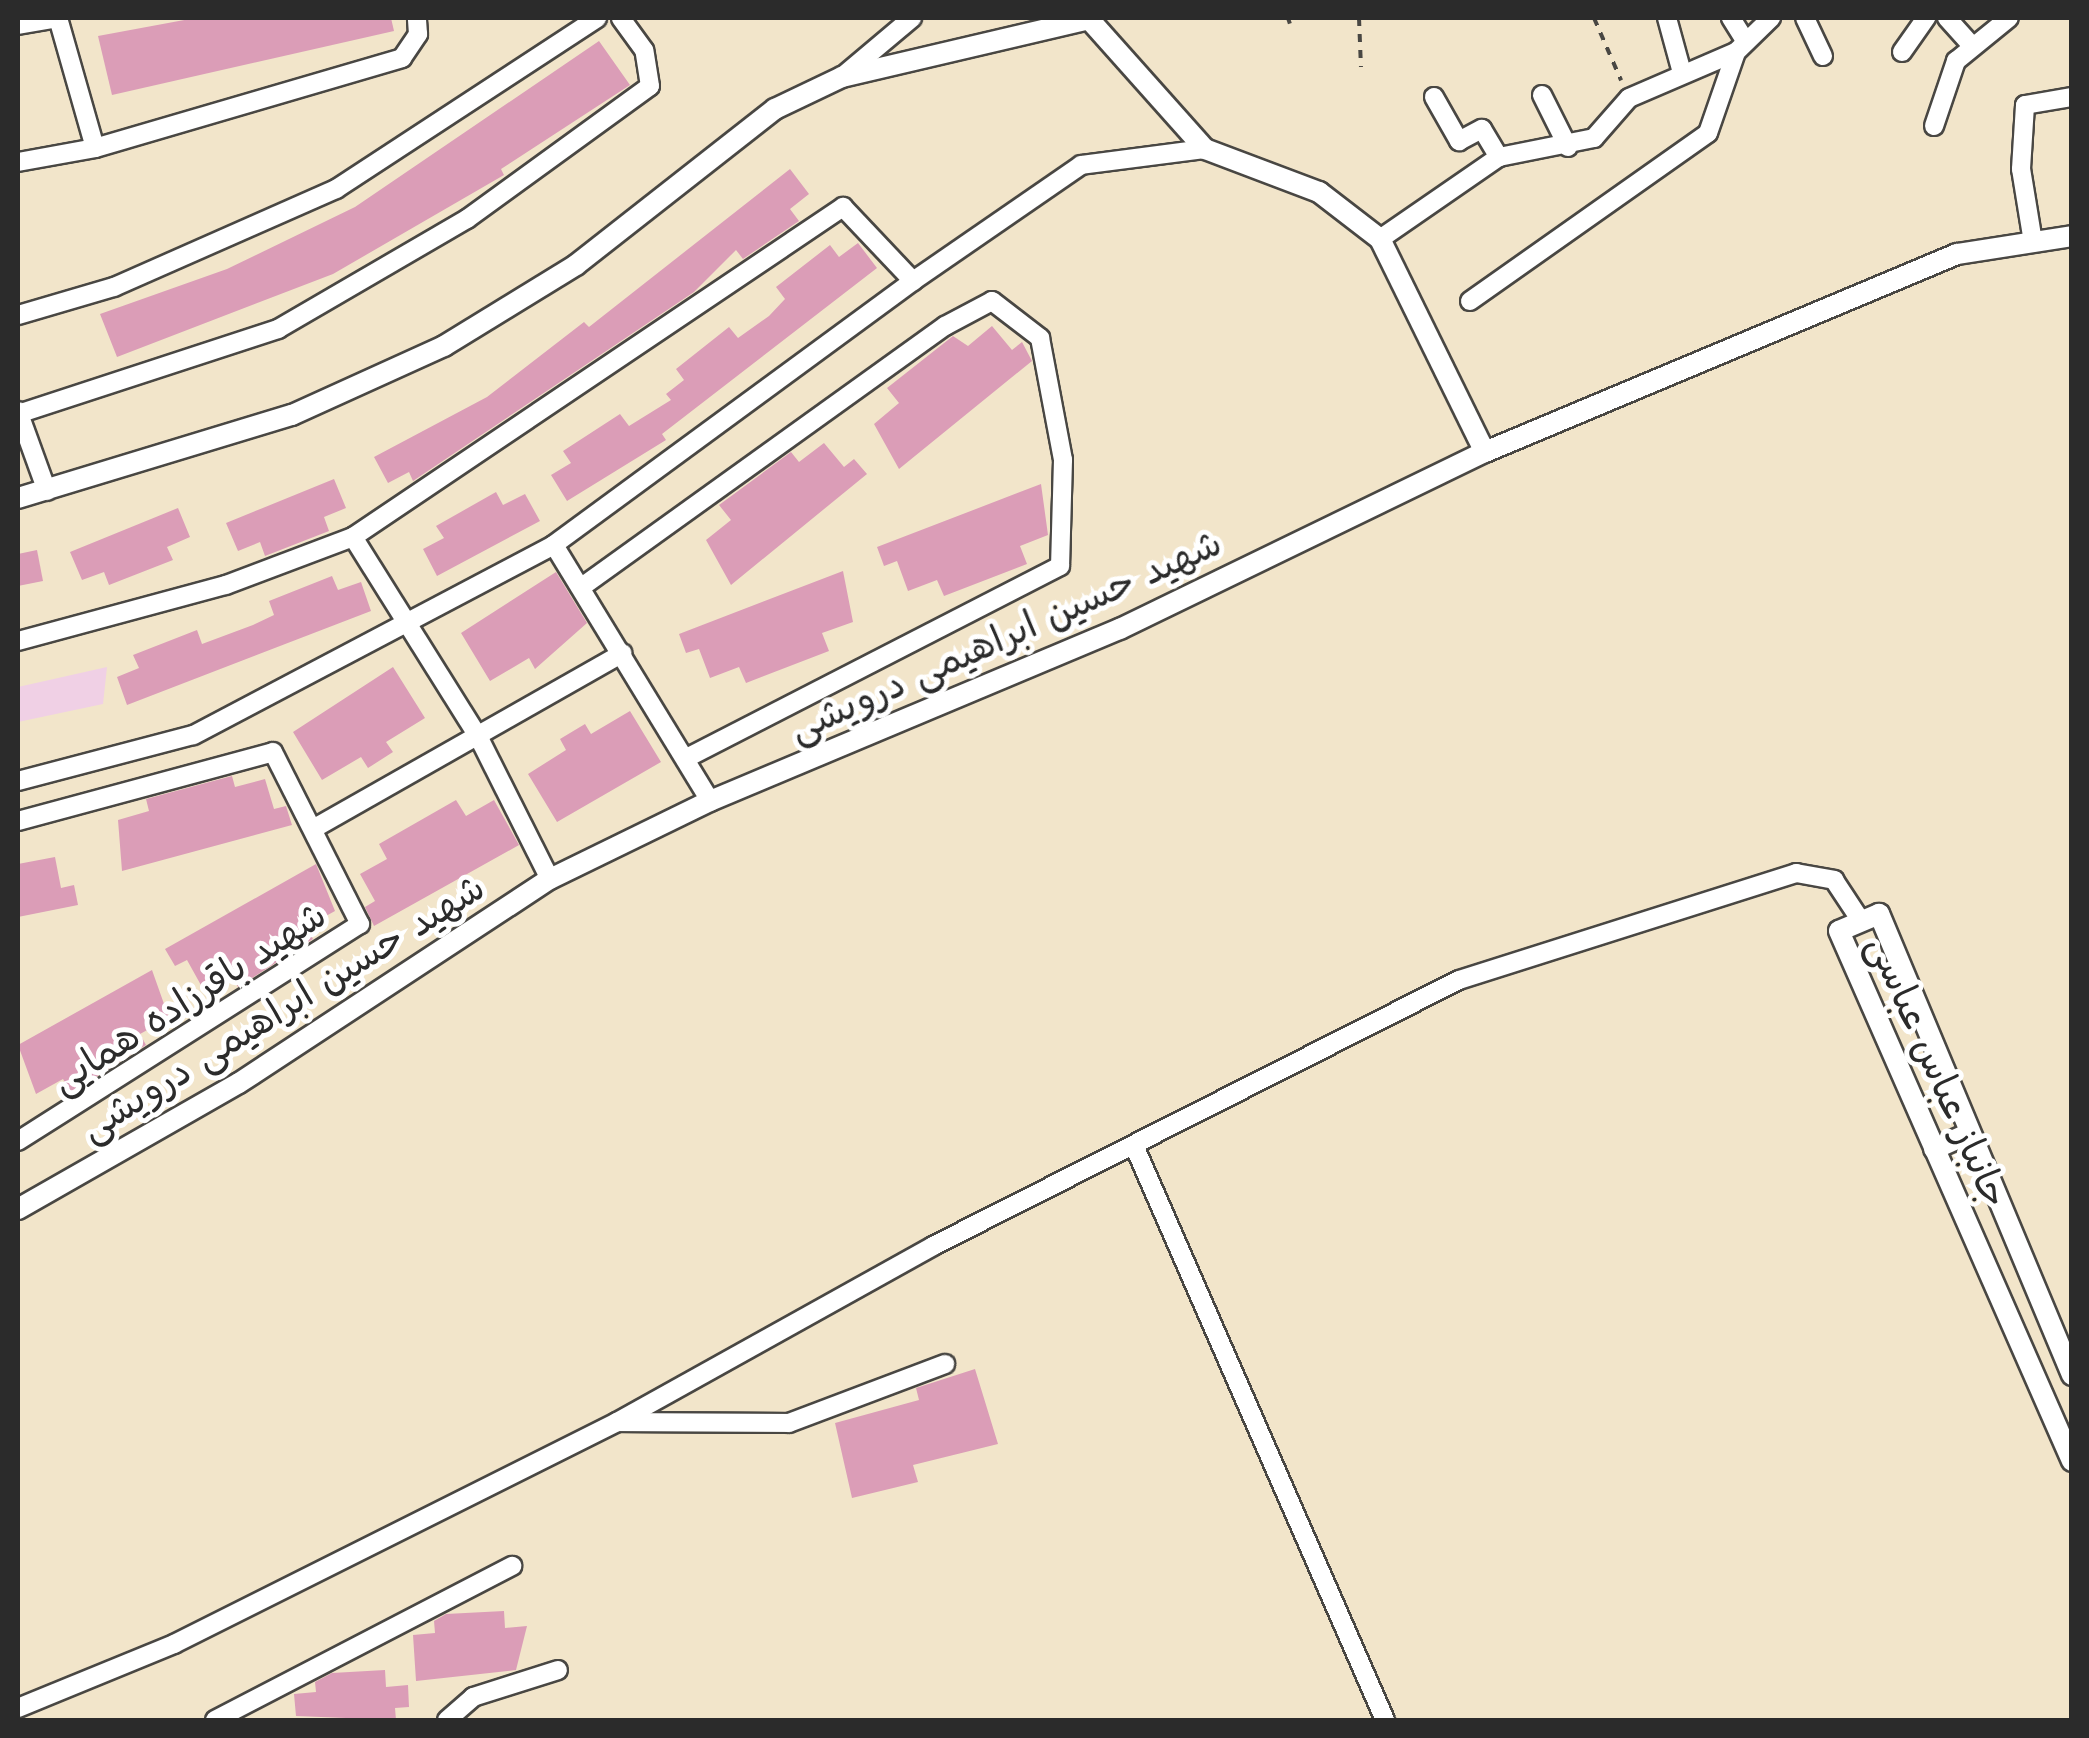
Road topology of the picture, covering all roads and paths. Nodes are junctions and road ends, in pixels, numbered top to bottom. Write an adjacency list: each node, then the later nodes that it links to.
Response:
1 (58, 18): 17 (street); 31 (street)
2 (417, 18): 31 (street)
3 (597, 18): 40 (street)
4 (645, 18): 16 (street)
5 (912, 18): 24 (street)
6 (1089, 18): 24 (street); 32 (street)
7 (1359, 18): 22 (path)
8 (1594, 18): 28 (path)
9 (1668, 18): 23 (street)
10 (1731, 18): 19 (street)
11 (1772, 18): 19 (street)
12 (1804, 18): 21 (street)
13 (1926, 18): 20 (street)
14 (1946, 18): 18 (street)
15 (2009, 18): 18 (street)
16 (624, 21): 41 (street)
17 (18, 25)
18 (1970, 45): 29 (street)
19 (1741, 47): 23 (street); 39 (street)
20 (1902, 52)
21 (1823, 56)
22 (1361, 67)
23 (1682, 73): 28 (street)
24 (842, 77): 43 (street)
25 (1542, 95): 30 (street)
26 (1434, 97): 33 (street)
27 (2072, 97): 37 (street)
28 (1630, 98): 30 (street)
29 (1934, 126)
30 (1568, 147): 33 (street)
31 (96, 148): 34 (street)
32 (1205, 149): 36 (street); 38 (street)
33 (1500, 157): 36 (street)
34 (18, 162)
35 (2072, 236): 37 (street, شهید حسین ابراهیمی درویشی)
36 (1380, 239): 42 (street)
37 (2033, 242): 42 (street, شهید حسین ابراهیمی درویشی)
38 (913, 281): 45 (street); 46 (street)
39 (1470, 301)
40 (18, 314)
41 (18, 413): 43 (street)
42 (1484, 452): 54 (street, شهید حسین ابراهیمی درویشی)
43 (47, 492): 44 (street)
44 (18, 498)
45 (353, 536): 48 (street); 49 (street)
46 (554, 545): 47 (street); 48 (street)
47 (583, 586): 50 (street); 52 (street)
48 (409, 622): 51 (street); 53 (street)
49 (18, 641)
50 (623, 652): 51 (street); 52 (street)
51 (478, 736): 56 (street); 57 (street)
52 (688, 758): 54 (street)
53 (18, 781)
54 (710, 801): 57 (street, شهید حسین ابراهیمی درویشی)
55 (18, 820): 56 (street, شهید باقرزاده همایی)
56 (312, 829): 60 (street, شهید باقرزاده همایی)
57 (550, 880): 63 (street, شهید حسین ابراهیمی درویشی)
58 (1861, 922): 59 (street, جانباز عباس عباسی); 61 (street, جانباز عباس عباسی); 62 (street)
59 (1970, 1133): 61 (street); 65 (street, جانباز عباس عباسی)
60 (18, 1141)
61 (1934, 1149): 67 (street, جانباز عباس عباسی)
62 (1136, 1150): 66 (street); 73 (street)
63 (18, 1209)
64 (945, 1364): 66 (street)
65 (2072, 1375)
66 (617, 1422): 70 (street)
67 (2072, 1461)
68 (512, 1566): 71 (street)
69 (558, 1670): 72 (street)
70 (18, 1708)
71 (217, 1720)
72 (447, 1720)
73 (1386, 1720)

